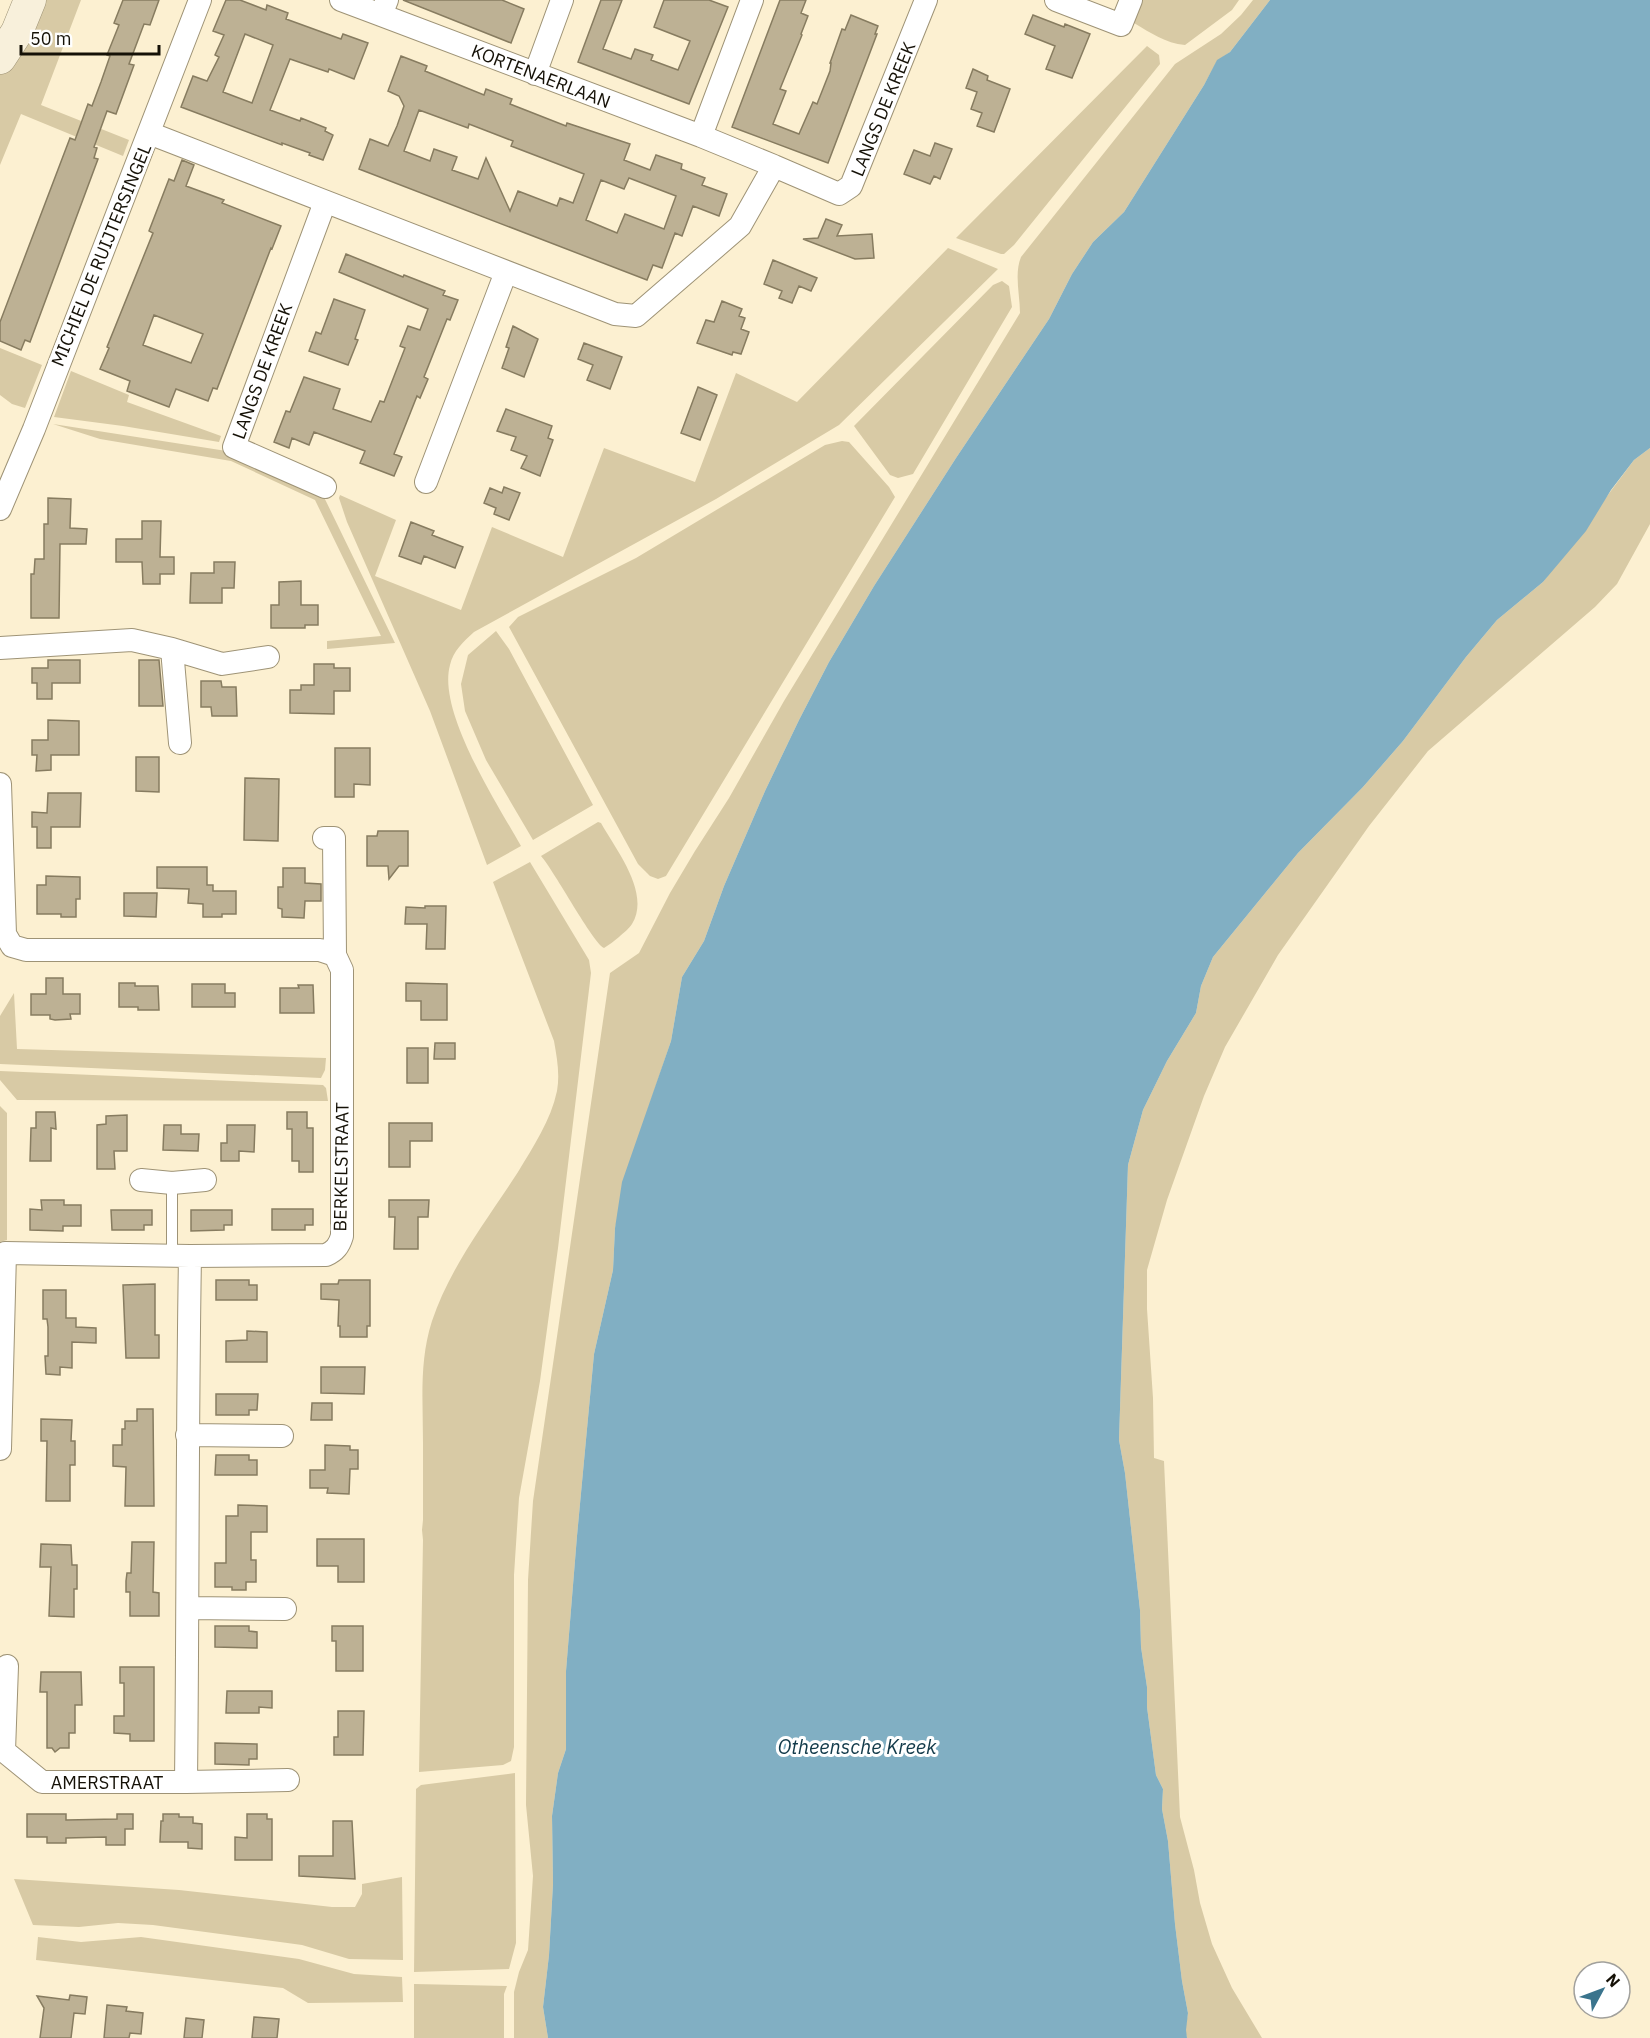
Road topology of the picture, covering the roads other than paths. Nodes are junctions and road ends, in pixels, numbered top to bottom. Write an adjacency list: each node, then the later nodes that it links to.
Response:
1 (30, 0): 10 (main road)
2 (200, 0): 12 (street, MICHIEL DE RUIJTERSINGEL)
3 (341, 0): 9 (street, KORTENAERLAAN)
4 (562, 0): 11 (street)
5 (752, 0): 13 (street)
6 (926, 0): 14 (street, LANGS DE KREEK)
7 (1056, 0): 8 (street)
8 (1131, 0)
9 (384, 8): 11 (street, KORTENAERLAAN)
10 (0, 58)
11 (535, 74): 13 (street, KORTENAERLAAN)
12 (149, 133): 15 (street); 19 (street, MICHIEL DE RUIJTERSINGEL)
13 (701, 136): 14 (street, KORTENAERLAAN)
14 (774, 166): 16 (street)
15 (325, 202): 16 (street); 18 (street, LANGS DE KREEK)
16 (506, 272): 17 (street)
17 (426, 482)
18 (325, 487)
19 (0, 509)
20 (0, 648): 21 (street)
21 (172, 649): 22 (street); 23 (street)
22 (268, 657)
23 (180, 744)
24 (0, 784): 26 (street)
25 (324, 838): 26 (street, BERKELSTRAAT)
26 (335, 955): 30 (street, BERKELSTRAAT)
27 (141, 1180): 29 (street)
28 (205, 1180): 29 (street)
29 (172, 1183): 30 (lane)
30 (181, 1255): 31 (street, AMERSTRAAT); 33 (street, BERKELSTRAAT)
31 (187, 1435): 32 (street); 34 (street, AMERSTRAAT)
32 (282, 1436)
33 (0, 1449)
34 (188, 1608): 35 (street); 39 (street, AMERSTRAAT)
35 (285, 1609)
36 (7, 1666): 37 (street, AMERSTRAAT)
37 (2, 1751): 39 (street, AMERSTRAAT)
38 (288, 1780): 39 (street, AMERSTRAAT)
39 (186, 1782)

